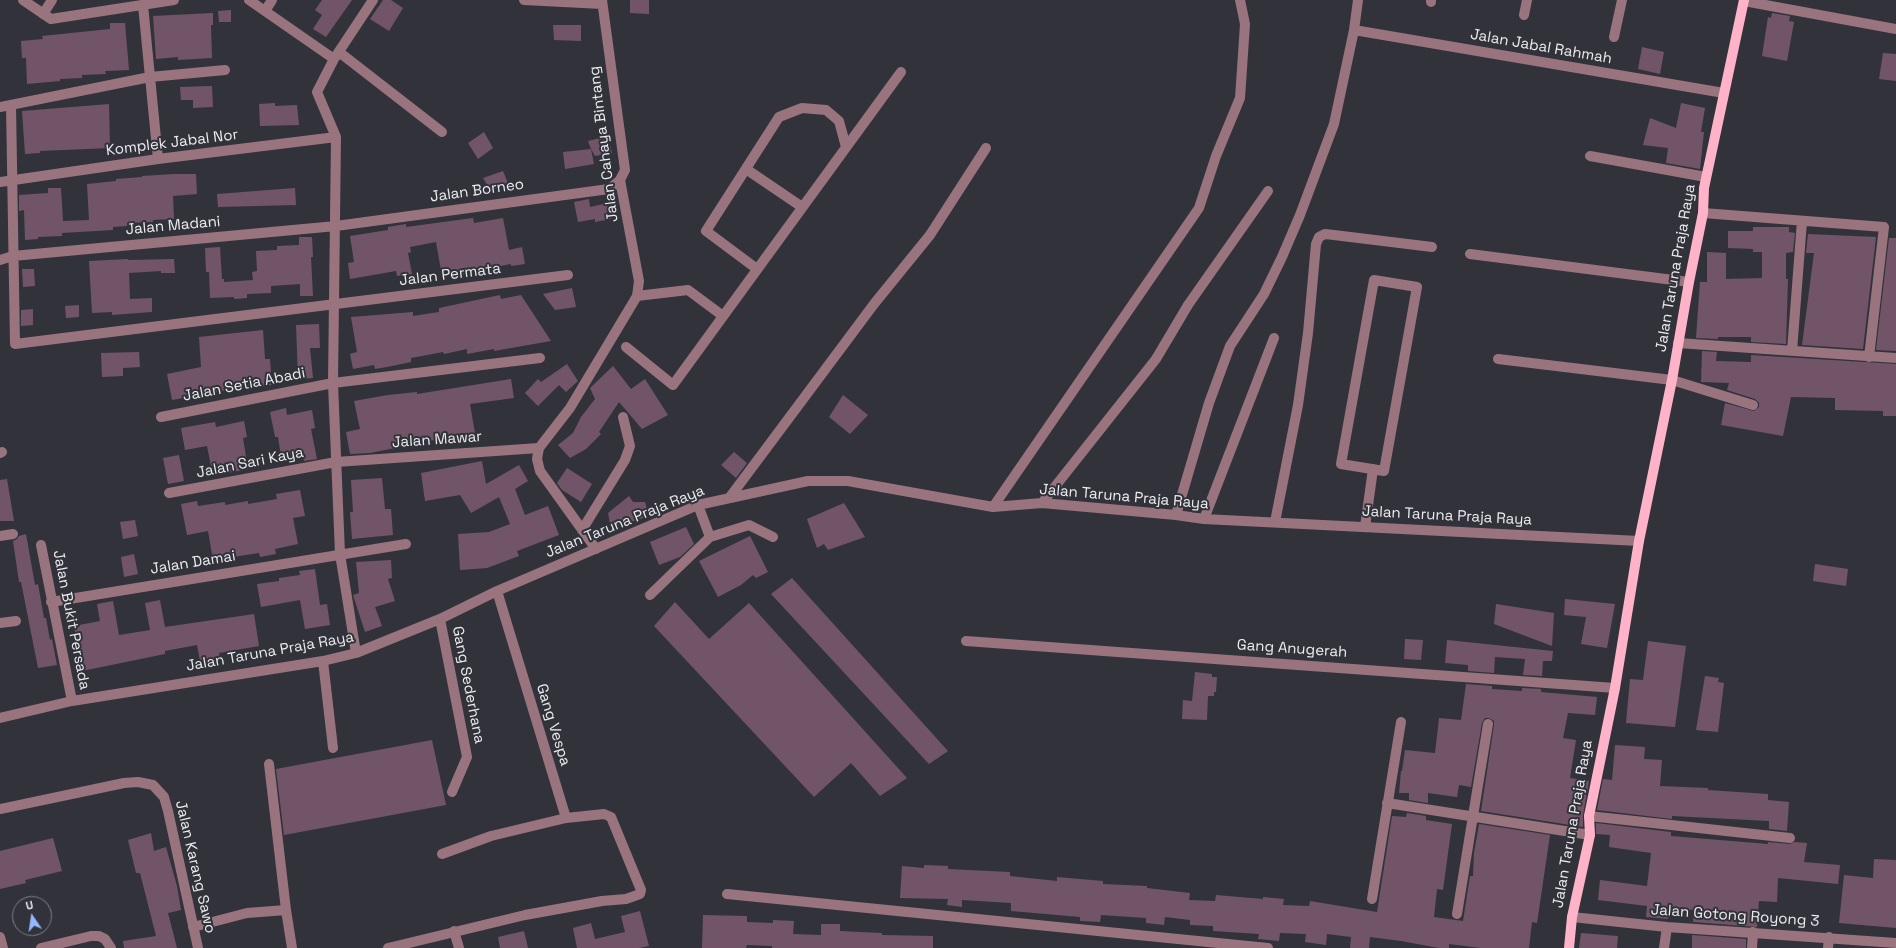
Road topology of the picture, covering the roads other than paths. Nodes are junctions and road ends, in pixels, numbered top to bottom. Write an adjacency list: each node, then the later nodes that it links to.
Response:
1 (23, 0): 16 (street)
2 (52, 0): 16 (street)
3 (174, 0): 14 (street)
4 (249, 0): 15 (street)
5 (272, 0): 15 (street)
6 (373, 0): 21 (street)
7 (524, 0): 13 (street)
8 (1240, 0): 74 (street)
9 (1358, 0): 19 (street)
10 (1527, 0): 17 (street)
11 (1622, 0): 20 (street)
12 (1744, 0): 18 (street); 25 (main road, Jalan Taruna Praja Raya)
13 (602, 2): 37 (street, Jalan Cahaya Bintang)
14 (143, 5): 16 (street); 24 (street)
15 (265, 11): 21 (street)
16 (43, 14)
17 (1524, 15)
18 (1896, 29)
19 (1354, 30): 25 (street, Jalan Jabal Rahmah); 75 (street)
20 (1614, 37)
21 (336, 56): 28 (street); 29 (street)
22 (225, 70): 24 (street)
23 (901, 72): 30 (street)
24 (150, 77): 26 (street); 33 (street)
25 (1724, 93): 35 (main road, Jalan Taruna Praja Raya)
26 (11, 105): 27 (street); 36 (street)
27 (0, 107)
28 (442, 132)
29 (336, 137): 33 (street, Komplek Jabal Nor); 43 (street)
30 (846, 147): 34 (street); 40 (street)
31 (986, 148): 71 (street)
32 (1590, 156): 35 (street)
33 (158, 159): 36 (street, Komplek Jabal Nor)
34 (746, 169): 40 (street); 48 (street)
35 (1706, 177): 41 (main road, Jalan Taruna Praja Raya)
36 (12, 179): 38 (street, Komplek Jabal Nor); 46 (street)
37 (620, 180): 43 (street, Jalan Borneo); 51 (street, Jalan Cahaya Bintang)
38 (0, 182)
39 (1268, 191): 72 (street)
40 (802, 207): 48 (street)
41 (1703, 213): 42 (street); 50 (main road, Jalan Taruna Praja Raya)
42 (1802, 221): 57 (street); 58 (street)
43 (336, 226): 46 (street, Jalan Madani); 52 (street)
44 (1432, 248): 77 (street)
45 (1470, 254): 50 (street)
46 (13, 256): 47 (street, Jalan Madani); 52 (street, Jalan Permata)
47 (0, 260)
48 (757, 269): 53 (street)
49 (568, 275): 52 (street, Jalan Permata)
50 (1689, 282): 55 (main road, Jalan Taruna Praja Raya)
51 (637, 296): 53 (street); 67 (street, Jalan Cahaya Bintang)
52 (334, 304): 63 (street)
53 (723, 316): 56 (street)
54 (1274, 338): 76 (street)
55 (1678, 343): 57 (street); 62 (main road, Jalan Taruna Praja Raya)
56 (626, 347)
57 (1792, 351): 58 (street)
58 (1870, 357): 60 (street)
59 (540, 358): 63 (street, Jalan Setia Abadi)
60 (1896, 358)
61 (1498, 360): 62 (street)
62 (1672, 380): 64 (street); 84 (main road, Jalan Taruna Praja Raya)
63 (333, 383): 65 (street, Jalan Setia Abadi); 68 (street)
64 (1753, 405)
65 (162, 417)
66 (623, 417): 79 (street)
67 (539, 448): 68 (street, Jalan Mawar); 79 (street)
68 (336, 462): 70 (street, Jalan Sari Kaya); 88 (street)
69 (1373, 469): 69 (street); 78 (street)
70 (168, 493)
71 (730, 497): 73 (street, Jalan Taruna Praja Raya); 74 (street, Jalan Taruna Praja Raya)
72 (1042, 503): 74 (street, Jalan Taruna Praja Raya); 75 (street, Jalan Taruna Praja Raya)
73 (698, 505): 82 (street); 87 (street, Jalan Taruna Praja Raya)
74 (993, 507)
75 (1176, 515): 76 (street, Jalan Taruna Praja Raya)
76 (1204, 519): 77 (street, Jalan Taruna Praja Raya)
77 (1275, 522): 78 (street, Jalan Taruna Praja Raya)
78 (1365, 527): 84 (street, Jalan Taruna Praja Raya)
79 (582, 530): 87 (street)
80 (13, 534): 81 (street)
81 (0, 536)
82 (710, 537): 83 (street); 90 (street)
83 (773, 537)
84 (1640, 541): 98 (main road, Jalan Taruna Praja Raya)
85 (406, 544): 88 (street, Jalan Damai)
86 (41, 545): 91 (street, Jalan Bukit Persada)
87 (596, 549): 89 (street, Jalan Taruna Praja Raya)
88 (340, 554): 91 (street, Jalan Damai); 96 (street)
89 (498, 591): 92 (street, Jalan Taruna Praja Raya); 110 (street, Gang Vespa)
90 (650, 595)
91 (51, 602): 99 (street, Jalan Bukit Persada)
92 (440, 619): 96 (street, Jalan Taruna Praja Raya); 105 (street, Gang Sederhana)
93 (16, 621): 94 (street)
94 (0, 623)
95 (966, 641): 98 (street, Gang Anugerah)
96 (356, 653): 97 (street, Jalan Taruna Praja Raya)
97 (323, 661): 99 (street, Jalan Taruna Praja Raya); 103 (street)
98 (1614, 688): 109 (main road, Jalan Taruna Praja Raya)
99 (72, 701): 100 (street, Jalan Taruna Praja Raya)
100 (0, 718)
101 (1401, 722): 106 (street)
102 (1488, 724): 108 (street)
103 (333, 748)
104 (269, 764): 116 (street)
105 (452, 792)
106 (1388, 803): 108 (street); 115 (street)
107 (0, 809): 120 (street, Jalan Karang Sawo)
108 (1473, 816): 111 (street); 117 (street)
109 (1589, 816): 111 (main road, Jalan Taruna Praja Raya); 112 (street)
110 (566, 818): 113 (street); 121 (street)
111 (1590, 835): 118 (main road, Jalan Taruna Praja Raya)
112 (1790, 838)
113 (442, 854)
114 (727, 894): 133 (street)
115 (1372, 899)
116 (286, 910): 120 (street); 130 (street)
117 (1457, 914)
118 (1572, 917): 119 (street, Jalan Gotong Royong 3); 134 (main road, Jalan Taruna Praja Raya)
119 (1667, 926): 122 (street, Jalan Gotong Royong 3); 135 (street)
120 (193, 927): 129 (street, Jalan Karang Sawo)
121 (454, 931): 131 (street); 132 (street)
122 (1753, 932): 124 (street, Jalan Gotong Royong 3); 136 (street)
123 (0, 937): 126 (street)
124 (1829, 937): 125 (street, Jalan Gotong Royong 3); 137 (street)
125 (1896, 943)
126 (3, 948)
127 (41, 948): 128 (street)
128 (111, 948)
129 (198, 948)
130 (292, 948)
131 (388, 948)
132 (458, 948)
133 (1268, 948)
134 (1569, 948)
135 (1664, 948)
136 (1752, 948)
137 (1828, 948)

